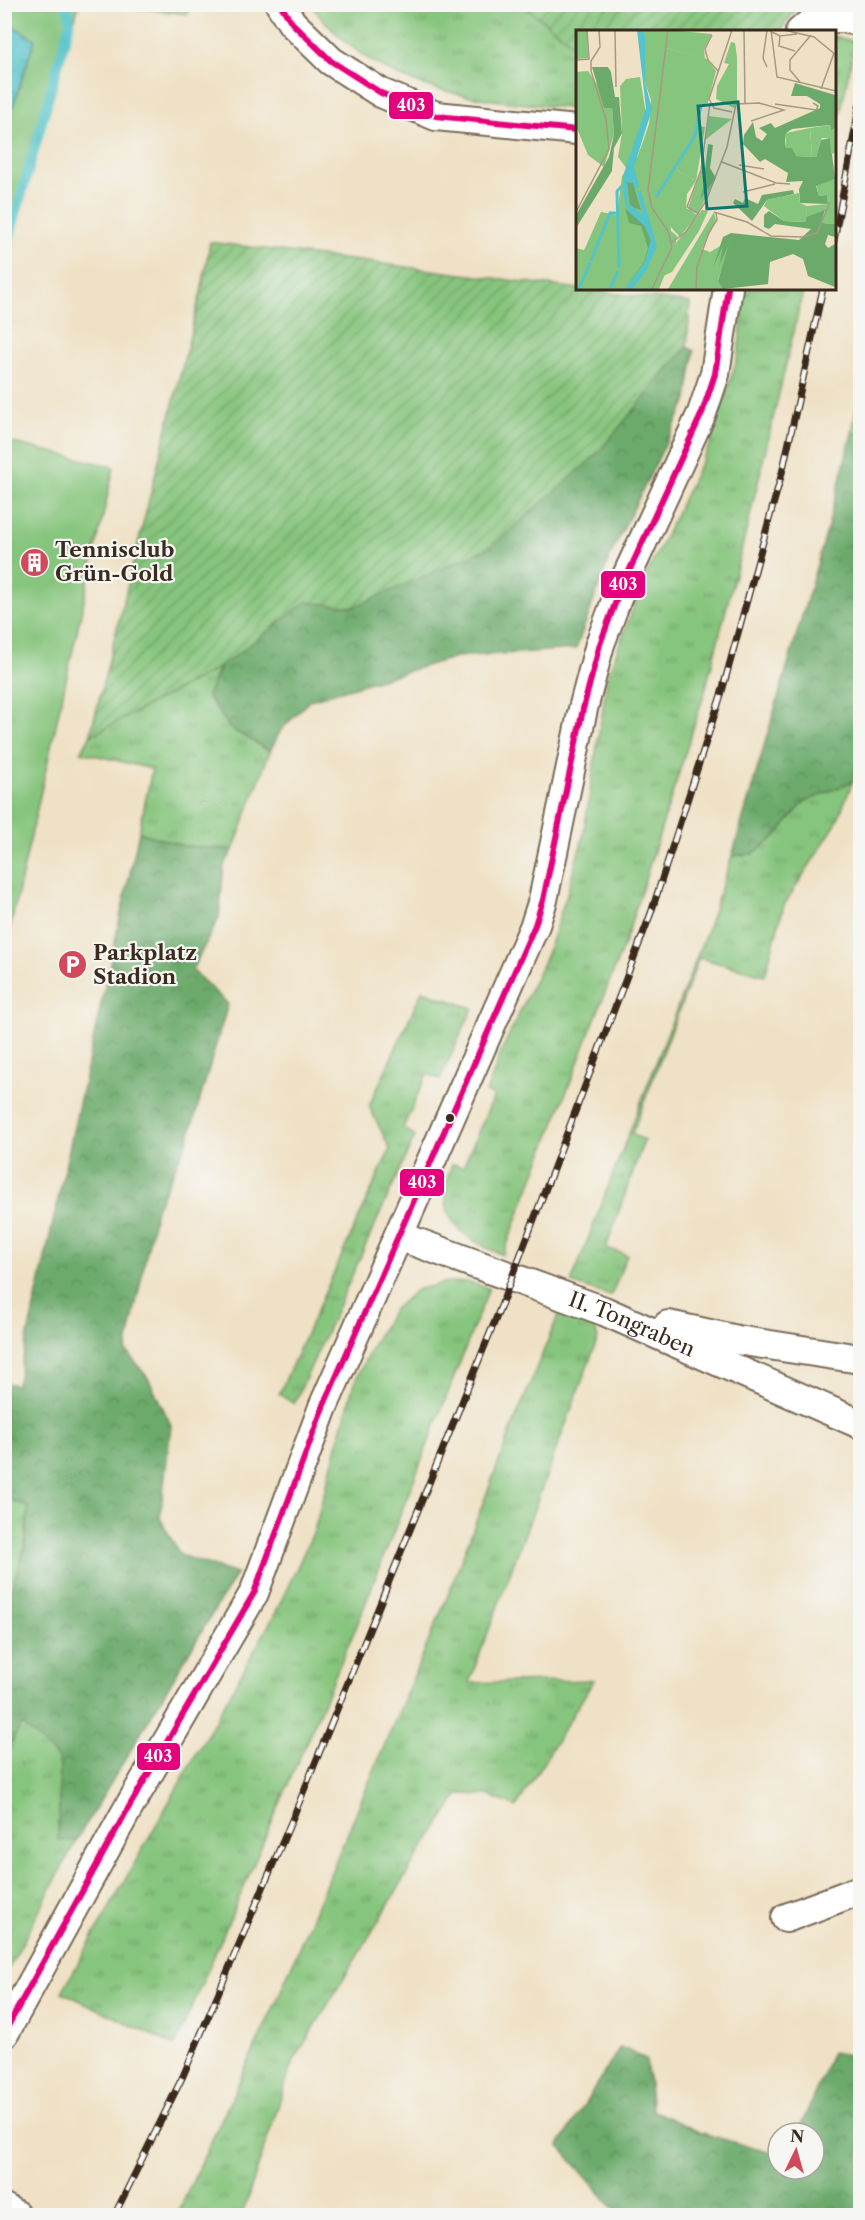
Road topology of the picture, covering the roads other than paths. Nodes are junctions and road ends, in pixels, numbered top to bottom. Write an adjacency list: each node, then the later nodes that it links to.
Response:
1 (280, 4): 4 (street)
2 (861, 21): 3 (street)
3 (802, 30)
4 (576, 130)
5 (728, 290): 6 (street)
6 (399, 1236): 7 (street, II. Tongraben); 12 (street)
7 (604, 1311): 8 (street); 9 (street, II. Tongraben)
8 (861, 1359)
9 (861, 1424)
10 (861, 1890): 11 (street)
11 (786, 1918)
12 (4, 2034)
13 (4, 2208): 14 (street)
14 (17, 2216)

